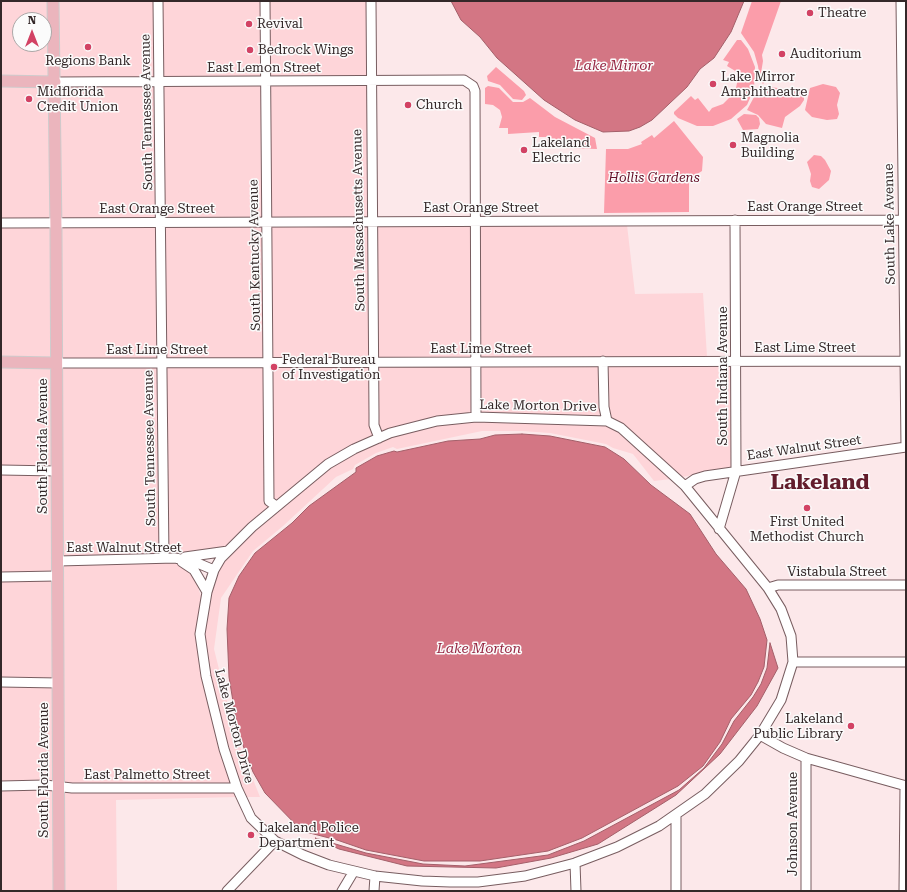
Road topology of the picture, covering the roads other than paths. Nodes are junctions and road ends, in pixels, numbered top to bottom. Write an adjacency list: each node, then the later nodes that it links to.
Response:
1 (53, 1): 11 (main road, South Florida Avenue)
2 (158, 1): 9 (street, South Tennessee Avenue)
3 (265, 1): 7 (street, South Kentucky Avenue)
4 (370, 1): 10 (street, South Massachusetts Avenue)
5 (901, 1): 6 (street, South Lake Avenue)
6 (904, 79): 13 (street, South Lake Avenue)
7 (266, 80): 9 (street, East Lemon Street); 10 (street, East Lemon Street); 14 (street, South Kentucky Avenue)
8 (1, 81): 11 (main road)
9 (160, 81): 11 (street, East Lemon Street); 17 (street, South Tennessee Avenue)
10 (371, 81): 15 (street, South Massachusetts Avenue); 16 (street, East Lemon Street)
11 (55, 82): 19 (main road, South Florida Avenue)
12 (735, 220): 13 (street, East Orange Street); 16 (street, East Orange Street); 21 (street, South Indiana Avenue)
13 (904, 220): 22 (street, South Lake Avenue)
14 (267, 221): 15 (street, East Orange Street); 17 (street, East Orange Street); 24 (street, South Kentucky Avenue)
15 (372, 221): 16 (street, East Orange Street); 28 (street, South Massachusetts Avenue)
16 (475, 221): 25 (street)
17 (162, 222): 19 (street, East Orange Street); 27 (street, South Tennessee Avenue)
18 (1, 223): 19 (street, East Orange Street)
19 (56, 223): 26 (main road, South Florida Avenue)
20 (603, 361): 21 (street, East Lime Street); 25 (street, East Lime Street); 30 (street)
21 (736, 361): 22 (street, East Lime Street); 35 (street, South Indiana Avenue)
22 (905, 361): 32 (street, South Lake Avenue)
23 (1, 362): 26 (main road)
24 (269, 362): 27 (street, East Lime Street); 28 (street, East Lime Street); 37 (street, South Kentucky Avenue)
25 (476, 362): 28 (street, East Lime Street); 29 (street)
26 (56, 363): 27 (street, East Lime Street); 34 (main road, South Florida Avenue)
27 (162, 363): 40 (street, South Tennessee Avenue)
28 (374, 363): 31 (street, South Massachusetts Avenue)
29 (476, 417): 30 (street, Lake Morton Drive); 31 (street, Lake Morton Drive)
30 (607, 421): 36 (street, Lake Morton Drive)
31 (379, 438): 37 (street, Lake Morton Drive)
32 (906, 447): 35 (street, East Walnut Street)
33 (1, 470): 34 (street)
34 (57, 471): 42 (main road, South Florida Avenue)
35 (736, 471): 36 (street, East Walnut Street); 38 (street, South Indiana Avenue)
36 (685, 486): 38 (street, Lake Morton Drive)
37 (276, 506): 39 (street, Lake Morton Drive)
38 (719, 528): 47 (street, Lake Morton Drive)
39 (228, 551): 41 (street); 43 (street, Lake Morton Drive)
40 (164, 558): 41 (street, East Walnut Street); 42 (street, East Walnut Street)
41 (176, 558): 43 (street, East Walnut Street); 48 (street)
42 (58, 561): 44 (main road, South Florida Avenue)
43 (214, 570): 48 (street, Lake Morton Drive)
44 (57, 576): 45 (street); 52 (main road, South Florida Avenue)
45 (1, 577)
46 (906, 585): 47 (street, Vistabula Street)
47 (768, 588): 49 (street, Lake Morton Drive)
48 (207, 592): 58 (street, Lake Morton Drive)
49 (793, 662): 50 (street); 53 (street, Lake Morton Drive)
50 (906, 662)
51 (1, 682): 52 (street)
52 (58, 682): 57 (main road, South Florida Avenue)
53 (760, 735): 54 (street); 59 (street, Lake Morton Drive)
54 (806, 758): 56 (street); 71 (street, Johnson Avenue)
55 (1, 786): 57 (street, East Palmetto Street)
56 (906, 786): 72 (street)
57 (58, 788): 58 (street, East Palmetto Street); 65 (main road, South Florida Avenue)
58 (237, 788): 60 (street, Lake Morton Drive)
59 (676, 815): 61 (street, Lake Morton Drive); 70 (street)
60 (275, 842): 62 (street, Lake Morton Drive); 66 (street)
61 (575, 863): 64 (street, Lake Morton Drive); 69 (street)
62 (354, 871): 63 (street, Lake Morton Drive); 67 (street)
63 (375, 876): 64 (street, Lake Morton Drive); 68 (street)
64 (478, 886)
65 (59, 891)
66 (226, 891)
67 (342, 891)
68 (374, 891)
69 (576, 891)
70 (676, 891)
71 (806, 891)
72 (904, 891)

